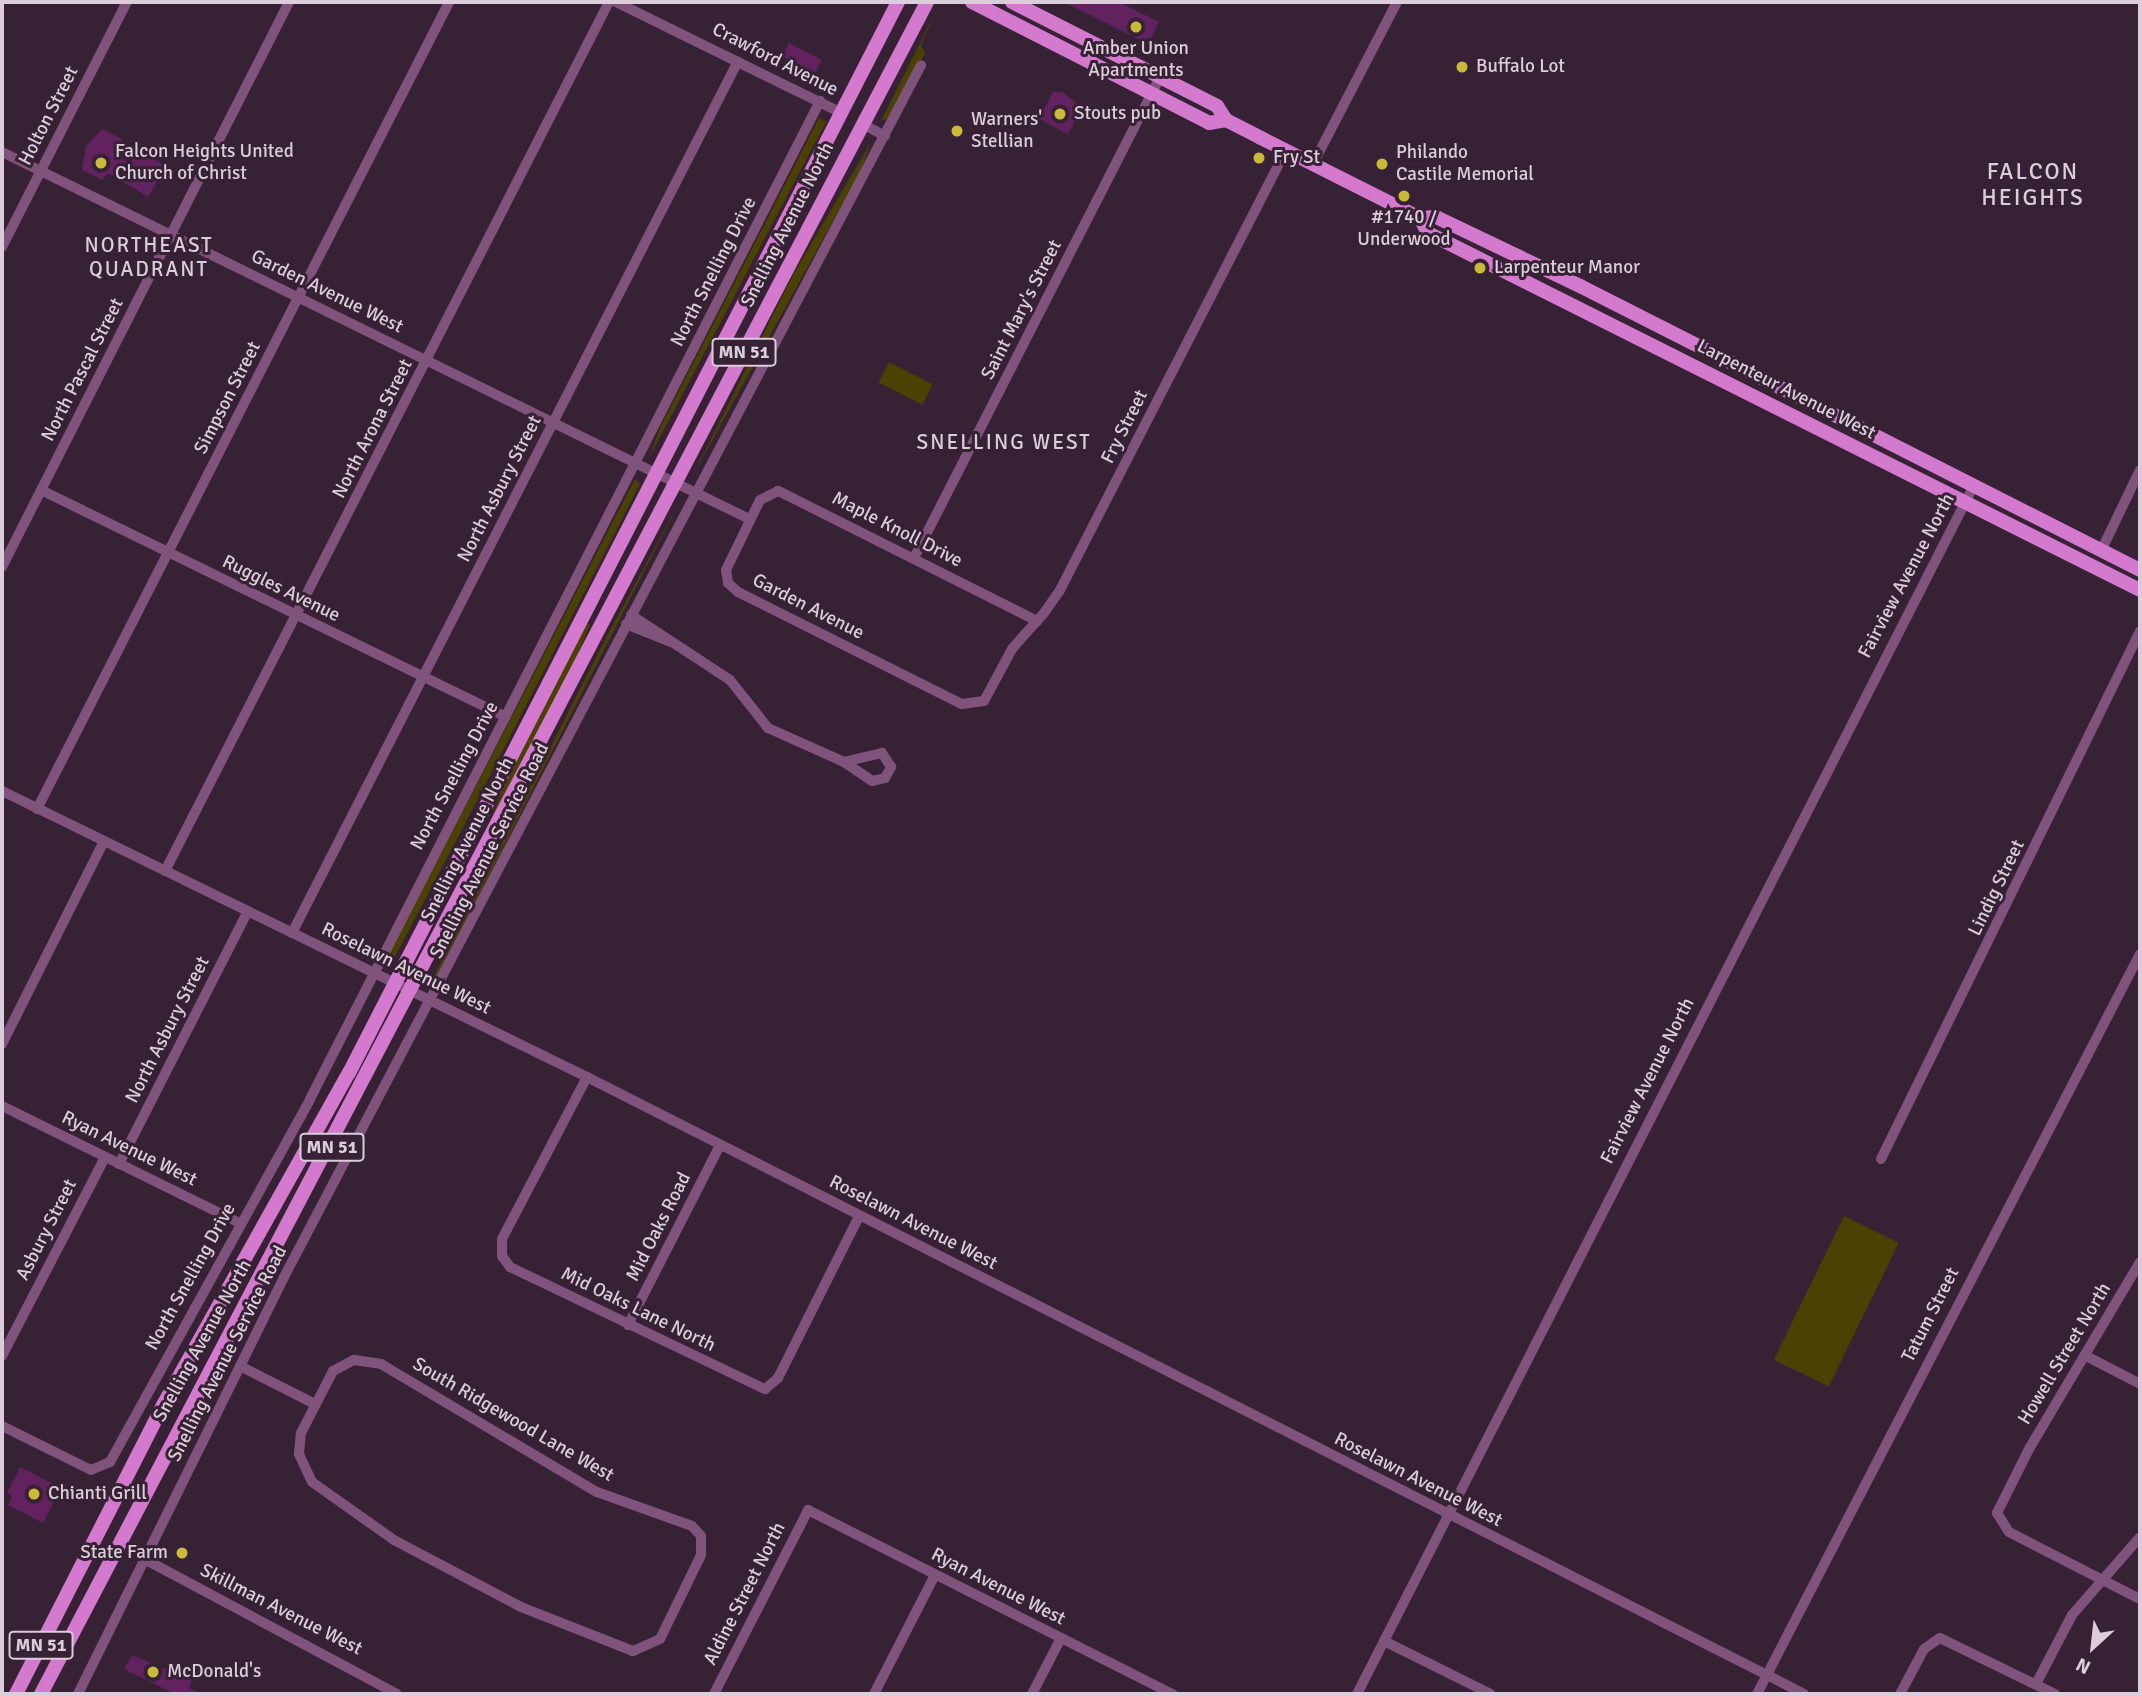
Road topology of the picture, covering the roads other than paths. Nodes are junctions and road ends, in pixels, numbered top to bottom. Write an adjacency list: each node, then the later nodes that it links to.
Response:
1 (127, 2): 24 (street, Holton Street)
2 (289, 2): 26 (street, North Pascal Street)
3 (449, 2): 28 (street, Simpson Street)
4 (609, 2): 31 (street, North Arona Street)
5 (616, 2): 11 (street, Crawford Avenue)
6 (898, 2): 16 (main road, Snelling Avenue North / MN 51)
7 (927, 2): 18 (main road, Snelling Avenue North / MN 51)
8 (972, 2): 14 (main road, Larpenteur Avenue West)
9 (1012, 2): 13 (main road, Larpenteur Avenue West)
10 (1397, 2): 23 (street)
11 (738, 61): 15 (street, Crawford Avenue); 32 (street, North Asbury Street)
12 (921, 65): 19 (street, Snelling Avenue Service Road)
13 (1160, 77): 14 (street, Saint Mary's Street); 17 (main road, Larpenteur Avenue West)
14 (1152, 94): 17 (main road, Larpenteur Avenue West); 44 (street, Saint Mary's Street)
15 (820, 101): 16 (street, Crawford Avenue); 33 (street, North Snelling Drive)
16 (842, 113): 22 (main road); 35 (main road, Snelling Avenue North / MN 51)
17 (1226, 120): 20 (main road, Larpenteur Avenue West)
18 (863, 124): 19 (street); 22 (main road, Snelling Avenue North / MN 51)
19 (885, 136): 39 (street, Snelling Avenue Service Road)
20 (1286, 150): 23 (main road, Larpenteur Avenue West); 50 (street, Fry Street)
21 (2, 152): 24 (street, Garden Avenue West)
22 (844, 159): 36 (main road, Snelling Avenue North / MN 51)
23 (1313, 164): 25 (main road, Larpenteur Avenue West)
24 (40, 171): 26 (street, Garden Avenue West); 27 (street, Holton Street)
25 (1420, 218): 29 (main road, Larpenteur Avenue West); 30 (main road, Larpenteur Avenue West)
26 (172, 234): 28 (street, Garden Avenue West); 38 (street, North Pascal Street)
27 (2, 247)
28 (298, 297): 31 (street, Garden Avenue West); 43 (street, Simpson Street)
29 (1685, 339): 30 (main road); 37 (main road, Larpenteur Avenue West)
30 (1677, 356): 40 (main road, Larpenteur Avenue West)
31 (427, 361): 32 (street, Garden Avenue West); 48 (street, North Arona Street)
32 (552, 424): 33 (street, Garden Avenue West); 52 (street, North Asbury Street)
33 (634, 465): 35 (street); 54 (street, North Snelling Drive)
34 (2140, 470): 42 (street)
35 (657, 473): 36 (street); 64 (main road, Snelling Avenue North / MN 51)
36 (676, 483): 39 (street); 65 (main road, Snelling Avenue North / MN 51)
37 (1974, 485): 40 (street, Fairview Avenue North); 42 (main road, Larpenteur Avenue West)
38 (41, 490): 43 (street, Ruggles Avenue); 45 (street, North Pascal Street)
39 (694, 492): 41 (street); 49 (street, Snelling Avenue Service Road)
40 (1966, 502): 47 (main road, Larpenteur Avenue West); 85 (street, Fairview Avenue North)
41 (749, 520): 44 (street, Maple Knoll Drive); 53 (street, Garden Avenue)
42 (2101, 551): 46 (main road, Larpenteur Avenue West)
43 (169, 553): 48 (street, Ruggles Avenue); 57 (street, Simpson Street)
44 (914, 558): 50 (street, Maple Knoll Drive)
45 (2, 567)
46 (2140, 570)
47 (2140, 590)
48 (297, 616): 52 (street, Ruggles Avenue); 59 (street, North Arona Street)
49 (629, 620): 55 (street); 66 (street, Snelling Avenue Service Road)
50 (1037, 621): 53 (street, Fry Street)
51 (2140, 631): 72 (street, Lindig Street)
52 (423, 678): 54 (street, Ruggles Avenue); 61 (street, North Asbury Street)
53 (976, 706)
54 (506, 717): 63 (street, North Snelling Drive)
55 (844, 762)
56 (2, 791): 57 (street, Roselawn Avenue West)
57 (37, 809): 58 (street, Roselawn Avenue West)
58 (104, 841): 59 (street, Roselawn Avenue West); 67 (street)
59 (165, 871): 60 (street, Roselawn Avenue West)
60 (248, 911): 61 (street, Roselawn Avenue West); 73 (street, North Asbury Street)
61 (292, 933): 63 (street, Roselawn Avenue West)
62 (2140, 954): 93 (street, Tatum Street)
63 (373, 972): 64 (street, Roselawn Avenue West); 75 (street, North Snelling Drive)
64 (394, 983): 65 (street, Roselawn Avenue West); 95 (main road, Snelling Avenue North / MN 51)
65 (412, 992): 66 (street, Roselawn Avenue West); 96 (main road, Snelling Avenue North / MN 51)
66 (433, 1002): 68 (street, Roselawn Avenue West); 80 (street, Snelling Avenue Service Road)
67 (2, 1044)
68 (587, 1077): 70 (street, Roselawn Avenue West); 77 (street, Mid Oaks Lane North)
69 (2, 1107): 71 (street, Ryan Avenue West)
70 (720, 1145): 74 (street, Roselawn Avenue West); 77 (street, Mid Oaks Road)
71 (105, 1157): 73 (street, Ryan Avenue West); 78 (street, Asbury Street)
72 (1881, 1159)
73 (119, 1164): 75 (street, Ryan Avenue West)
74 (859, 1216): 77 (street, Mid Oaks Lane North); 85 (street, Roselawn Avenue West)
75 (240, 1223): 83 (street, North Snelling Drive)
76 (2140, 1262): 79 (street, Howell Street North)
77 (628, 1325)
78 (2, 1356)
79 (2088, 1357): 81 (street); 89 (street, Howell Street North)
80 (240, 1366): 82 (street); 87 (street, Snelling Avenue Service Road)
81 (2140, 1384)
82 (315, 1404): 82 (street, South Ridgewood Lane West)
83 (2, 1426)
84 (808, 1510): 88 (street, Ryan Avenue West); 99 (street, Aldine Street North)
85 (1447, 1515): 92 (street, Fairview Avenue North); 93 (street, Roselawn Avenue West)
86 (2140, 1537): 89 (street)
87 (148, 1561): 97 (street, Snelling Avenue Service Road); 98 (street, Skillman Avenue West)
88 (935, 1575): 91 (street, Ryan Avenue West); 100 (street)
89 (2104, 1581): 90 (street); 94 (street)
90 (2140, 1599)
91 (1061, 1638): 101 (street); 102 (street, Ryan Avenue West)
92 (1384, 1641): 103 (street, Fairview Avenue North); 104 (street)
93 (1767, 1675): 105 (street, Tatum Street); 106 (street, Roselawn Avenue West)
94 (2036, 1684): 107 (street); 108 (street)
95 (16, 1694)
96 (41, 1694)
97 (78, 1694)
98 (397, 1694)
99 (714, 1694)
100 (874, 1694)
101 (1032, 1694)
102 (1173, 1694)
103 (1357, 1694)
104 (1491, 1694)
105 (1757, 1694)
106 (1804, 1694)
107 (1900, 1694)
108 (2055, 1694)

